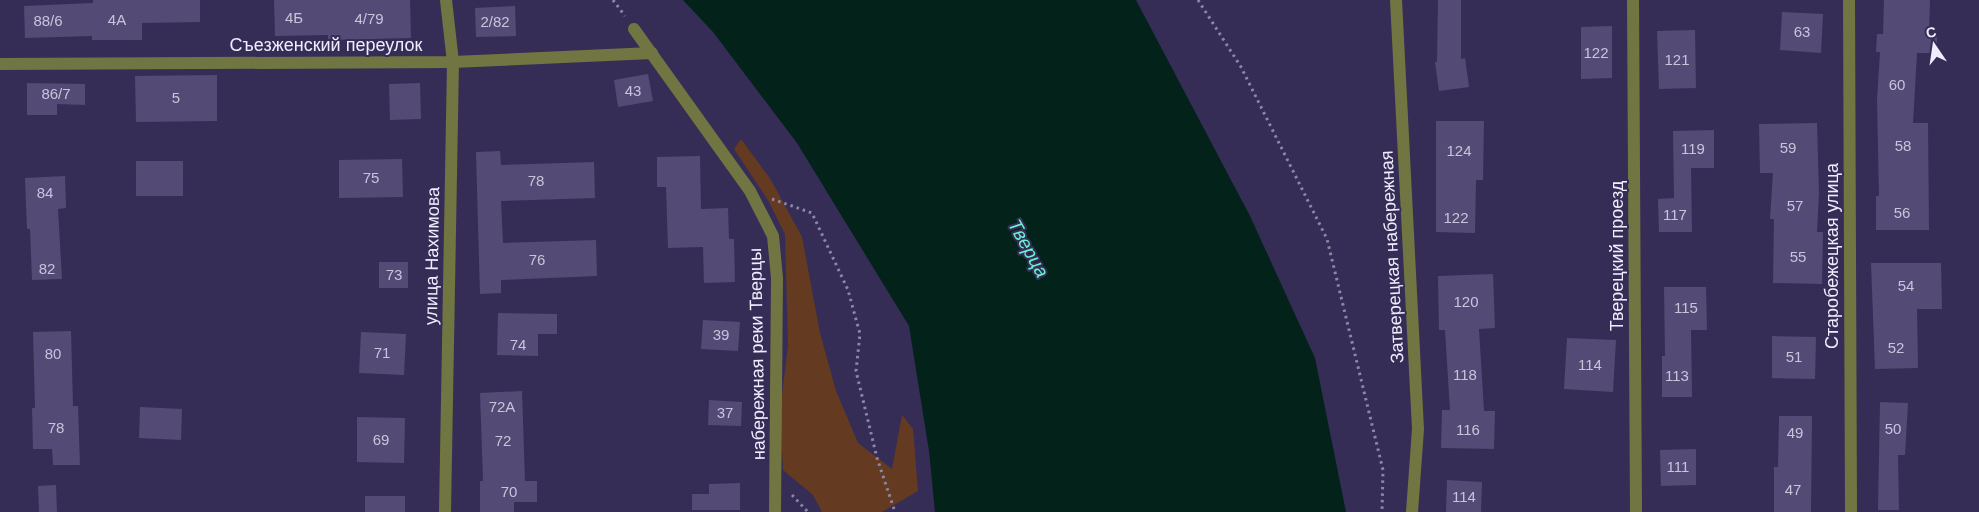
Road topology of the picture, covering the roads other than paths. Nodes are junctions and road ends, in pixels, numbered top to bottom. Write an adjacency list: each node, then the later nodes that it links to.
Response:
1 (446, 0): 7 (street, улица Нахимова)
2 (1396, 0): 11 (street, Затверецкая набережная)
3 (1632, 0): 12 (street, Тверецкий проезд)
4 (1849, 0): 13 (street, Старобежецкая улица)
5 (634, 29): 6 (street, набережная реки Тверцы)
6 (652, 53): 7 (street, Съезженский переулок); 10 (street, набережная реки Тверцы)
7 (453, 62): 8 (street, Съезженский переулок); 9 (street, улица Нахимова)
8 (0, 64)
9 (446, 512)
10 (775, 512)
11 (1412, 512)
12 (1636, 512)
13 (1850, 512)

